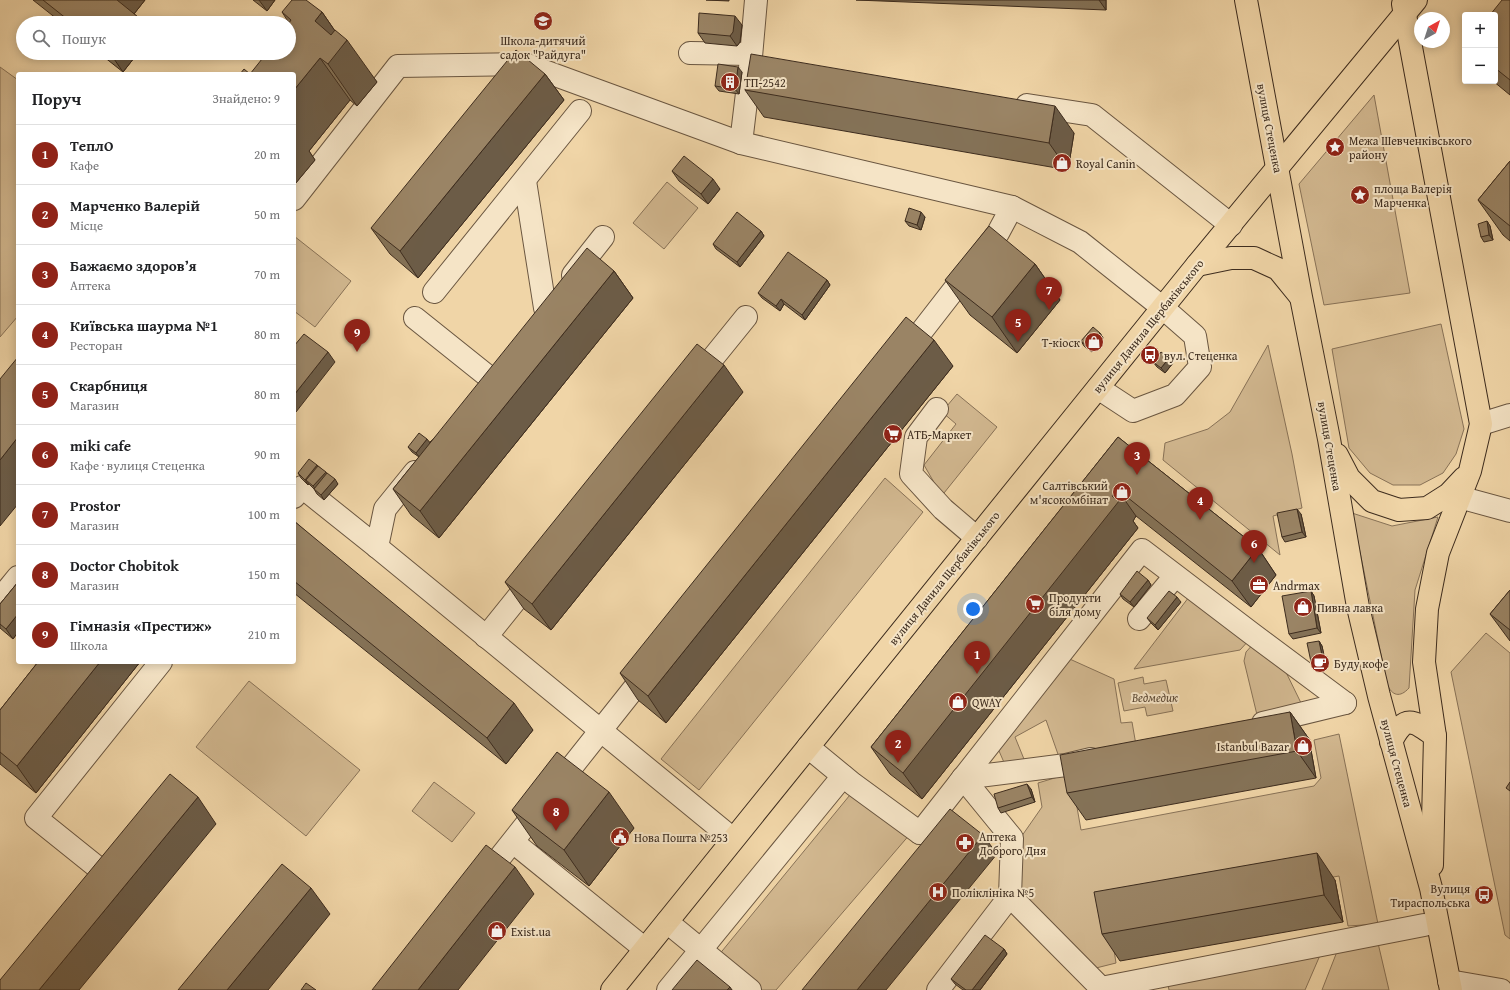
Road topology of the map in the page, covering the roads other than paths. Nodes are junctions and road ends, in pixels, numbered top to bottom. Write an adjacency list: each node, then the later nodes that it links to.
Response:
1 (756, 0): 5 (street)
2 (1246, 0): 9 (main road, вулиця Стеценка)
3 (1408, 5): 9 (main road); 31 (main road, вулиця Стеценка)
4 (690, 52): 5 (street)
5 (751, 54): 8 (street)
6 (1006, 101): 13 (street)
7 (580, 112): 10 (street)
8 (741, 143): 11 (street); 12 (street)
9 (1278, 168): 13 (main road, вулиця Данила Щербаківського); 17 (main road, вулиця Стеценка)
10 (524, 181): 16 (street); 18 (street)
11 (296, 196)
12 (1012, 207): 19 (street); 24 (street)
13 (1231, 225): 15 (main road, вулиця Данила Щербаківського)
14 (603, 237): 18 (street)
15 (1197, 265): 17 (main road); 19 (main road, вулиця Данила Щербаківського)
16 (434, 292)
17 (1301, 297): 32 (main road, вулиця Стеценка)
18 (546, 308): 22 (street)
19 (1163, 308): 26 (main road, вулиця Данила Щербаківського); 26 (street)
20 (746, 317): 28 (street)
21 (414, 318): 25 (street)
22 (532, 325)
23 (504, 360): 25 (street)
24 (890, 371)
25 (490, 378): 27 (street)
26 (1098, 388): 38 (main road, вулиця Данила Щербаківського)
27 (476, 396)
28 (681, 397)
29 (938, 409): 38 (street)
30 (1510, 415): 31 (street)
31 (1481, 424): 34 (main road, вулиця Стеценка)
32 (1329, 439): 34 (main road); 51 (main road, вулиця Стеценка)
33 (428, 456): 39 (street)
34 (1470, 471): 36 (main road, вулиця Стеценка)
35 (296, 494): 39 (street)
36 (1459, 498): 37 (street); 50 (main road, вулиця Стеценка)
37 (1510, 511)
38 (977, 538): 52 (main road, вулиця Данила Щербаківського)
39 (377, 547): 45 (street)
40 (546, 563): 45 (street)
41 (1175, 576): 44 (street); 48 (street); 55 (street)
42 (16, 579): 43 (street)
43 (0, 598)
44 (1139, 619)
45 (486, 637): 49 (street)
46 (663, 652): 49 (street)
47 (159, 664): 58 (street)
48 (1240, 728)
49 (600, 731): 56 (street); 57 (street)
50 (1435, 736): 51 (main road); 59 (main road, вулиця Стеценка)
51 (1391, 742): 59 (main road, вулиця Стеценка)
52 (808, 747): 54 (street); 56 (main road, вулиця Данила Щербаківського)
53 (1111, 755): 55 (street)
54 (843, 776): 55 (street); 65 (street)
55 (963, 778): 61 (street)
56 (733, 839): 62 (main road, вулиця Данила Щербаківського)
57 (513, 842): 60 (street); 64 (street)
58 (117, 853)
59 (1431, 888): 66 (main road, вулиця Стеценка)
60 (469, 896)
61 (1010, 896): 67 (street); 71 (street)
62 (667, 922): 64 (main road, вулиця Данила Щербаківського); 65 (street)
63 (1424, 925): 67 (street)
64 (645, 949): 68 (main road, вулиця Данила Щербаківського)
65 (701, 950): 69 (street); 70 (street)
66 (1450, 985): 72 (street)
67 (1101, 989)
68 (612, 990)
69 (668, 990)
70 (750, 990)
71 (938, 990)
72 (1501, 990)

